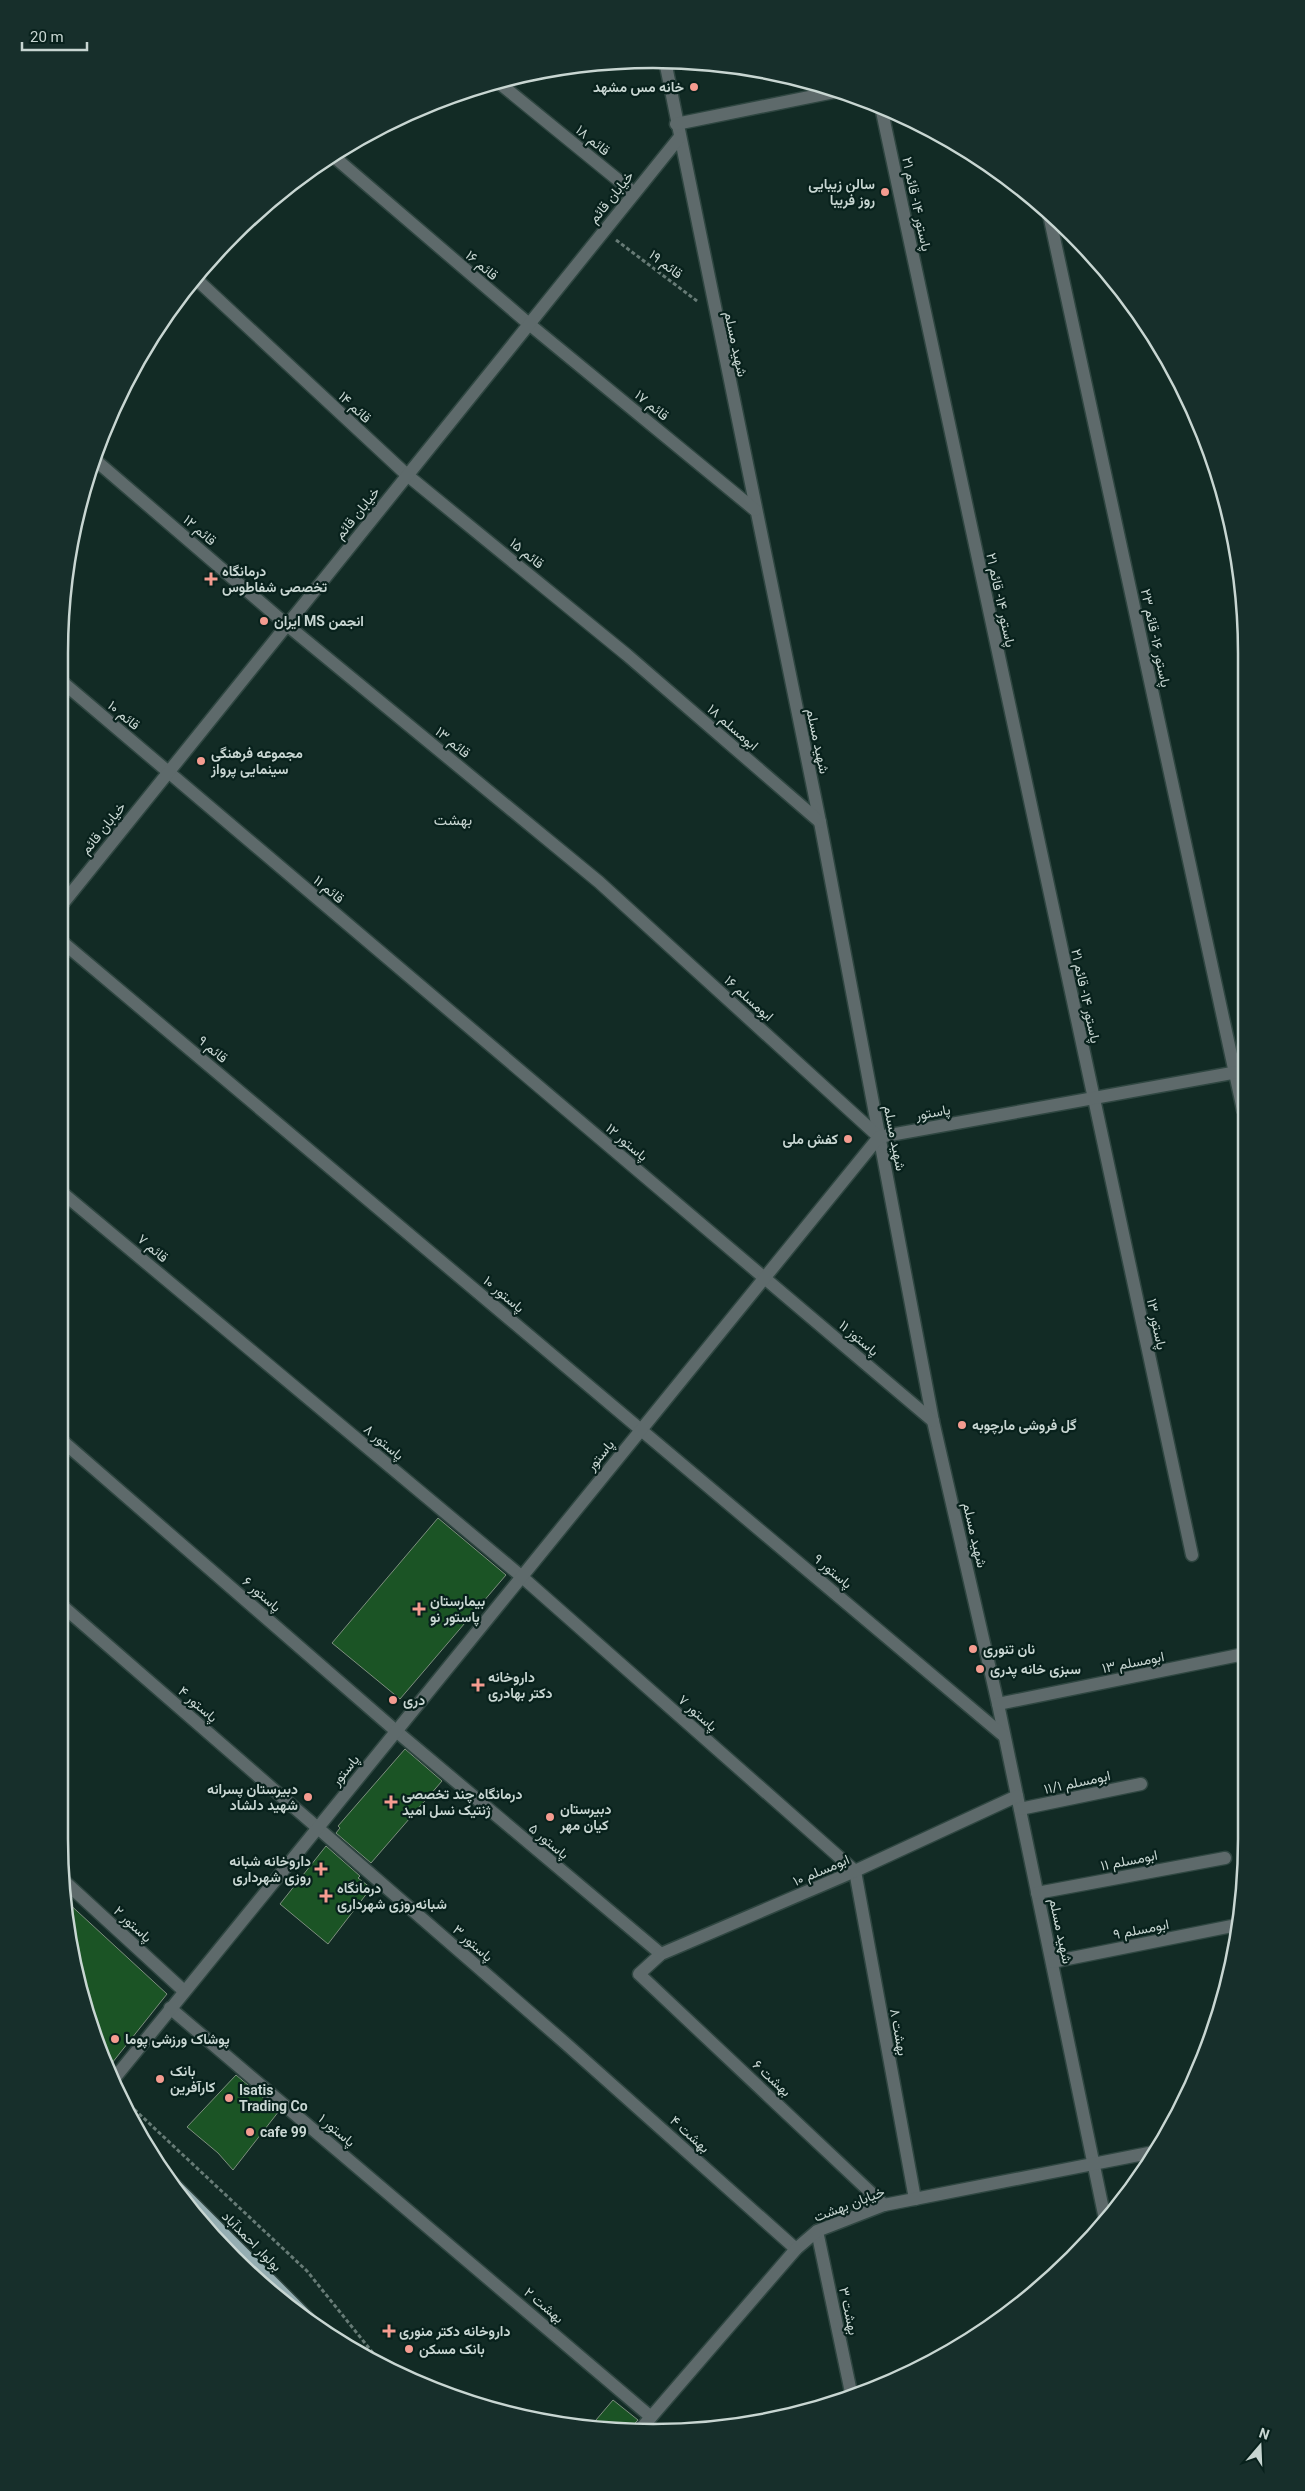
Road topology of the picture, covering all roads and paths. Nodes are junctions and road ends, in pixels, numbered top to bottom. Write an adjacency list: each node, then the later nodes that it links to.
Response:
1 (665, 68): 5 (street, شهید مسلم)
2 (504, 86): 8 (street, قائم ۱۸)
3 (827, 94): 5 (street)
4 (883, 115): 28 (street, پاستور ۱۴- قائم ۲۱)
5 (676, 124): 6 (street, شهید مسلم)
6 (678, 138): 8 (street, خیابان قائم); 12 (street, شهید مسلم)
7 (337, 160): 13 (street, قائم ۱۶)
8 (634, 193): 10 (street, خیابان قائم)
9 (1051, 225): 26 (street, پاستور ۱۶- قائم ۲۳)
10 (604, 231): 12 (path, قائم ۱۹); 13 (street, خیابان قائم)
11 (200, 282): 15 (street, قائم ۱۴)
12 (715, 314): 16 (street, شهید مسلم)
13 (529, 324): 15 (street, خیابان قائم); 16 (street, قائم ۱۷)
14 (99, 463): 17 (street, قائم ۱۲)
15 (407, 475): 17 (street, خیابان قائم); 18 (street, قائم ۱۵)
16 (755, 510): 21 (street, شهید مسلم)
17 (287, 625): 20 (street, خیابان قائم); 22 (street, قائم ۱۳)
18 (627, 655): 21 (street, ابومسلم ۱۸)
19 (68, 687): 20 (street, قائم ۱۰)
20 (168, 772): 23 (street, خیابان قائم); 25 (street, قائم ۱۱)
21 (820, 822): 29 (street, شهید مسلم)
22 (599, 882): 29 (street, ابومسلم ۱۶)
23 (68, 897)
24 (68, 947): 30 (street, قائم ۹)
25 (470, 1029): 32 (street, پاستور ۱۲)
26 (1238, 1067)
27 (1238, 1072): 28 (street, پاستور)
28 (1092, 1100): 29 (street, پاستور); 37 (street, پاستور ۱۳)
29 (879, 1137): 32 (street, پاستور); 34 (street, شهید مسلم)
30 (347, 1181): 35 (street, پاستور ۱۰)
31 (68, 1198): 33 (street, قائم ۷)
32 (765, 1277): 34 (street, پاستوز ۱۱); 35 (street, پاستور)
33 (227, 1330): 38 (street, پاستور ۸)
34 (933, 1421): 41 (street, شهید مسلم)
35 (641, 1429): 38 (street, پاستور); 43 (street, پاستور ۹)
36 (68, 1446): 42 (street, پاستور ۶)
37 (1192, 1555)
38 (521, 1576): 42 (street, پاستور); 49 (street, پاستور ۷)
39 (68, 1611): 47 (street, پاستور ۴)
40 (1238, 1655): 41 (street, ابومسلم ۱۳)
41 (998, 1704): 43 (street, شهید مسلم)
42 (396, 1731): 47 (street, پاستور); 53 (street, پاستور ۵)
43 (1004, 1736): 45 (street, شهید مسلم)
44 (1141, 1784): 46 (street, ابومسلم ۱۱/۱)
45 (1017, 1796): 46 (street, شهید مسلم); 49 (street, ابومسلم ۱۰)
46 (1020, 1809): 51 (street, شهید مسلم)
47 (317, 1827): 56 (street, پاستور); 58 (street, پاستور ۳)
48 (1225, 1858): 51 (street, ابومسلم ۱۱)
49 (855, 1871): 53 (street, ابومسلم ۱۰); 63 (street, بهشت ۸)
50 (70, 1886): 56 (street, پاستور ۲)
51 (1037, 1893): 54 (street, شهید مسلم)
52 (1230, 1926): 54 (street, ابومسلم ۹)
53 (661, 1954): 55 (street, ابومسلم ۱۰)
54 (1052, 1962): 62 (street, شهید مسلم)
55 (639, 1974): 64 (street, بهشت ۶)
56 (184, 1991): 57 (street, پاستور)
57 (170, 2008): 59 (street, پاستور); 66 (street, پاستور ۱)
58 (564, 2042): 69 (street, بهشت ۴)
59 (118, 2074)
60 (135, 2110): 71 (path)
61 (1145, 2154): 62 (street, خیابان بهشت)
62 (1094, 2164): 63 (street, خیابان بهشت); 65 (street, شهید مسلم)
63 (914, 2199): 64 (street, خیابان بهشت)
64 (884, 2205): 67 (street, خیابان بهشت)
65 (1103, 2211)
66 (417, 2217): 73 (street, بهشت ۲)
67 (816, 2231): 69 (street, خیابان بهشت); 72 (street, بهشت ۳)
68 (227, 2239): 70 (main road, بولوار احمدآباد)
69 (796, 2248): 73 (street, خیابان بهشت)
70 (264, 2275)
71 (370, 2350)
72 (850, 2389)
73 (651, 2417): 74 (street, خیابان بهشت)
74 (645, 2424)

